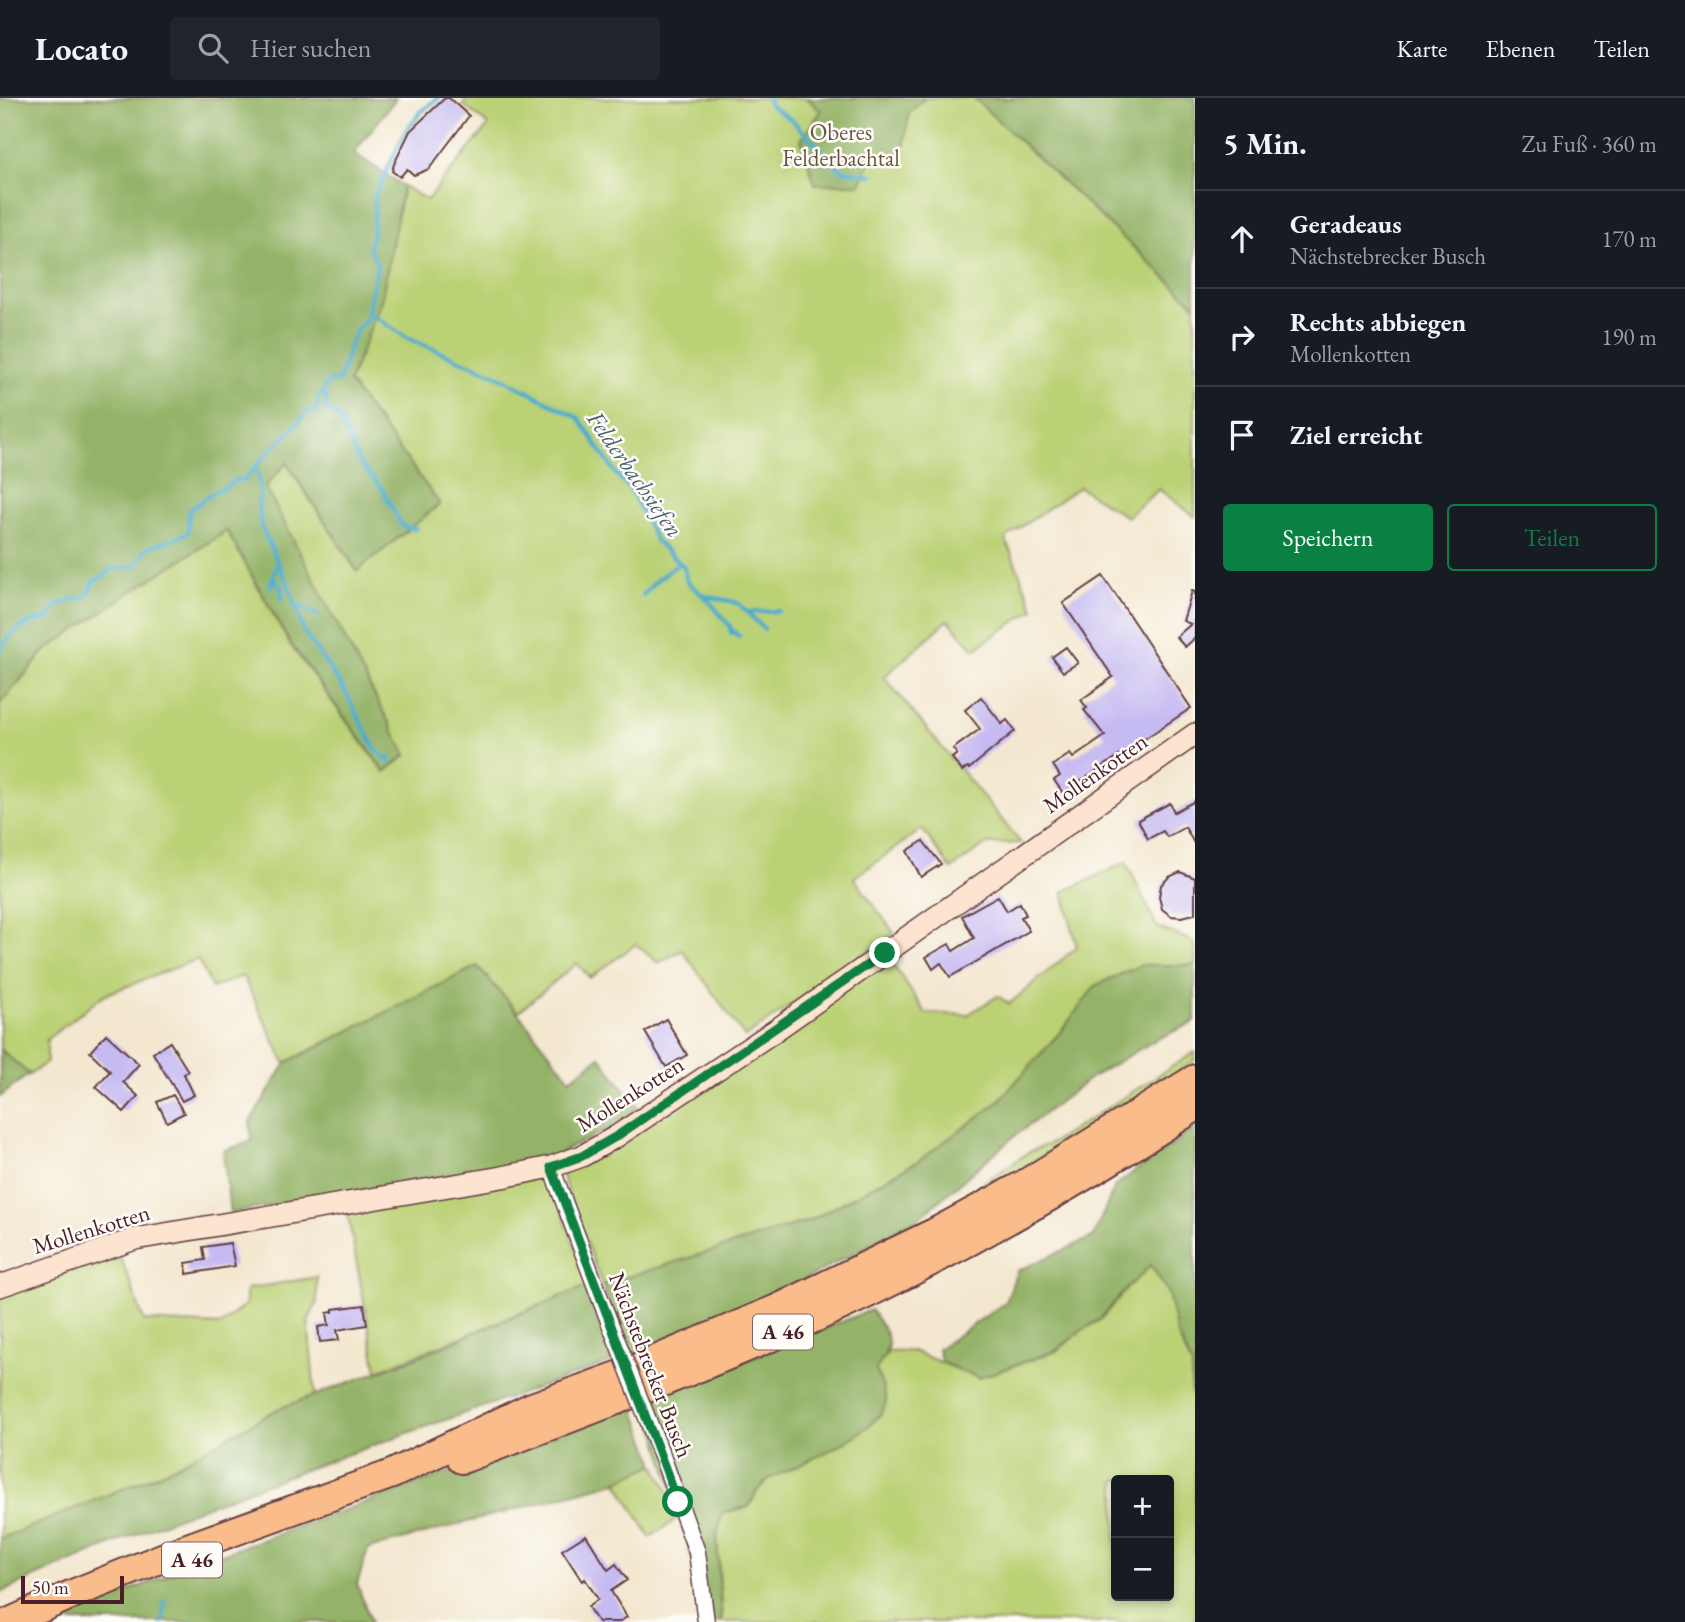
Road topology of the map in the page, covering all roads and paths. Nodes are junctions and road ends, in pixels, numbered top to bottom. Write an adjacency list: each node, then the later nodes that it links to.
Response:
1 (1195, 734): 4 (main road, Mollenkotten)
2 (1195, 1079): 6 (highway, A 46)
3 (1195, 1107): 9 (highway, A 46)
4 (551, 1167): 7 (main road, Mollenkotten); 10 (street, Nächstebrecker Busch, bridge)
5 (963, 1196): 6 (highway)
6 (855, 1273): 8 (highway, A 46)
7 (0, 1286)
8 (10, 1622)
9 (41, 1622)
10 (706, 1622)

